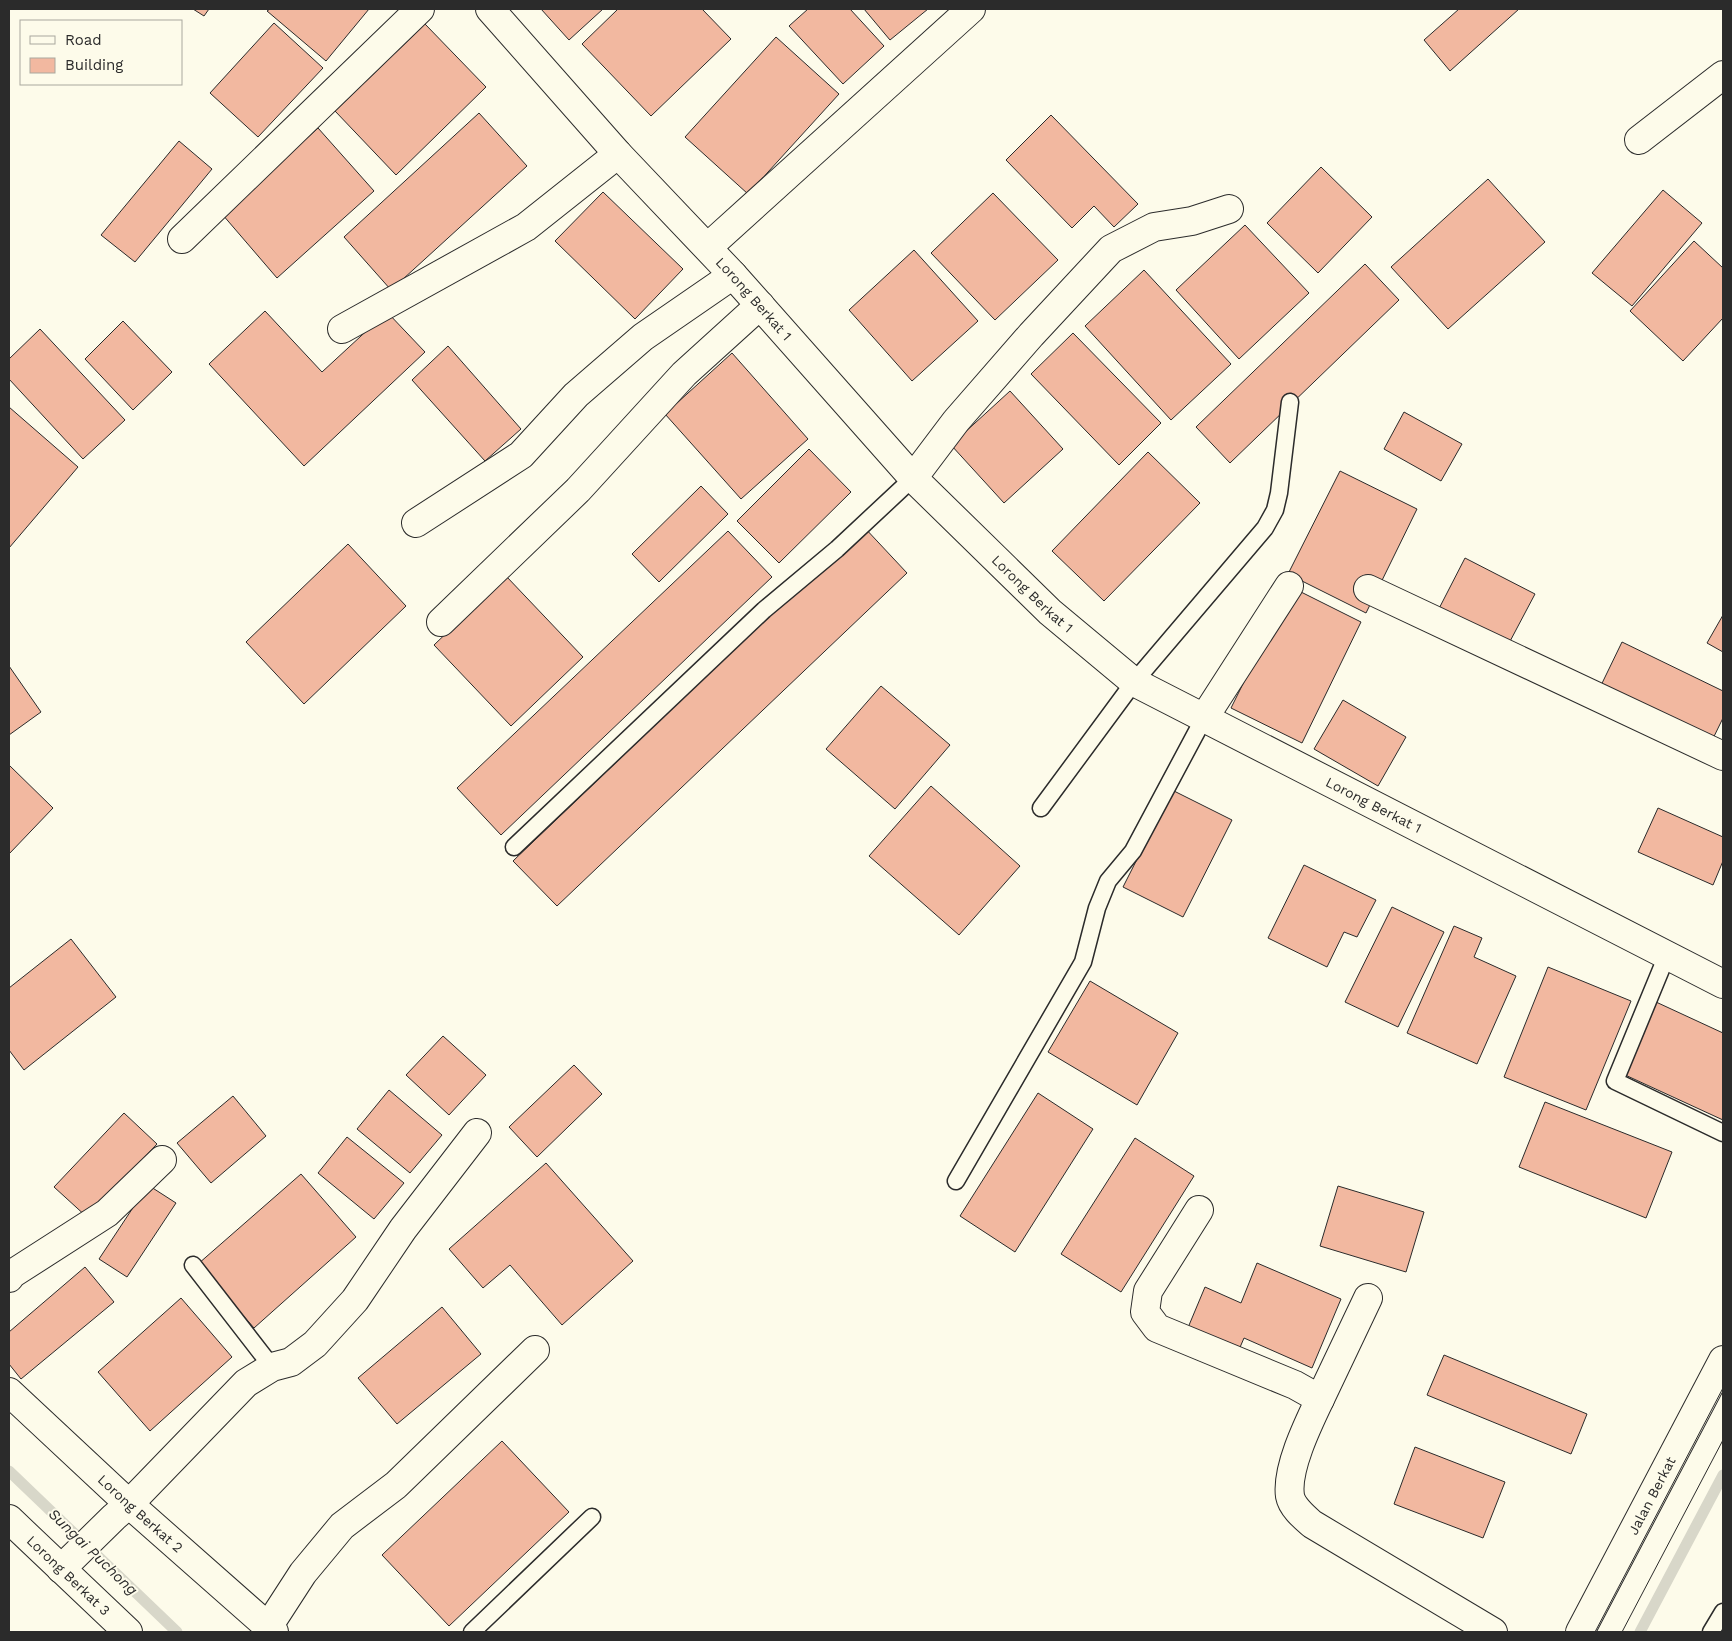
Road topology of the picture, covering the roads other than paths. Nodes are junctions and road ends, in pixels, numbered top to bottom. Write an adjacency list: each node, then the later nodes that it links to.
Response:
1 (420, 9): 8 (street)
2 (490, 9): 6 (street, Lorong Berkat 1)
3 (971, 9): 9 (street)
4 (1723, 75): 5 (street)
5 (1638, 140)
6 (618, 154): 9 (street, Lorong Berkat 1); 12 (street)
7 (1229, 209): 14 (street)
8 (182, 239)
9 (708, 247): 10 (street, Lorong Berkat 1)
10 (734, 275): 11 (street, Lorong Berkat 1); 15 (street)
11 (760, 305): 14 (street, Lorong Berkat 1); 18 (street)
12 (342, 328)
13 (1290, 402): 19 (lane)
14 (913, 478): 19 (street, Lorong Berkat 1); 23 (lane)
15 (416, 523)
16 (1289, 586): 20 (street)
17 (1368, 589): 21 (street)
18 (441, 622)
19 (1134, 682): 20 (street, Lorong Berkat 1); 22 (lane)
20 (1204, 718): 24 (street, Lorong Berkat 1); 29 (lane)
21 (1723, 756)
22 (1042, 808)
23 (514, 847)
24 (1667, 955): 25 (street, Lorong Berkat 1); 27 (lane)
25 (1723, 984)
26 (476, 1134): 36 (street)
27 (1723, 1134)
28 (162, 1160): 32 (street)
29 (956, 1181)
30 (1199, 1210): 38 (street)
31 (193, 1265): 36 (lane)
32 (9, 1278)
33 (1368, 1298): 38 (street)
34 (535, 1350): 44 (street)
35 (1723, 1360): 48 (street, Jalan Berkat)
36 (272, 1368): 39 (street)
37 (9, 1392): 39 (street, Lorong Berkat 2)
38 (1320, 1399): 47 (street)
39 (121, 1510): 42 (street); 44 (street, Lorong Berkat 2)
40 (592, 1517): 46 (lane)
41 (10, 1524): 42 (street, Lorong Berkat 3)
42 (66, 1564): 45 (street, Lorong Berkat 3)
43 (1723, 1612): 49 (lane)
44 (271, 1630)
45 (128, 1632)
46 (472, 1632)
47 (1493, 1632)
48 (1580, 1632)
49 (1710, 1632)

